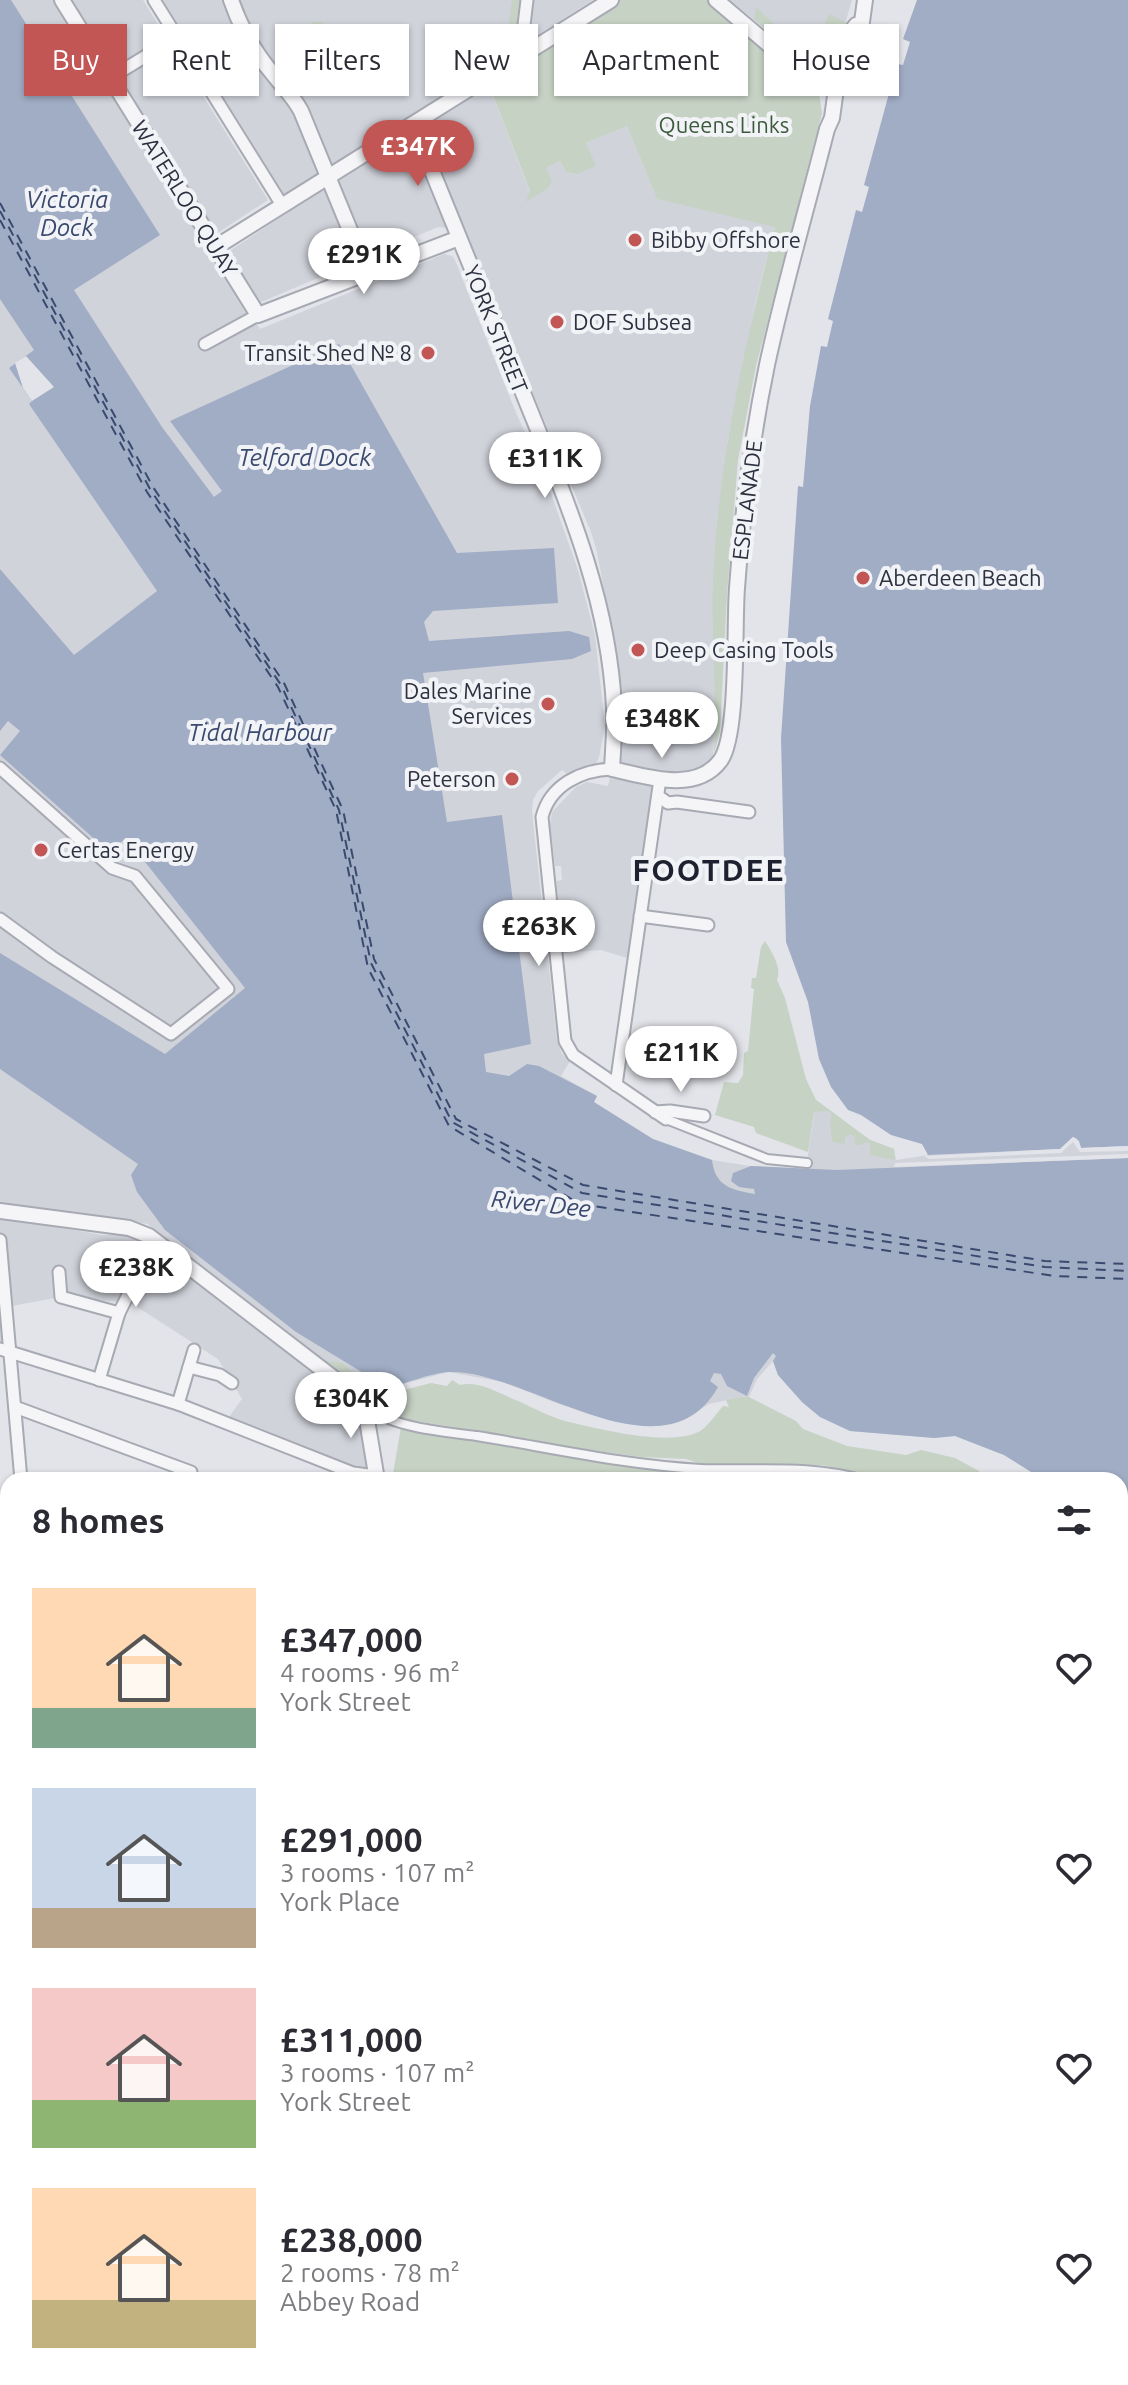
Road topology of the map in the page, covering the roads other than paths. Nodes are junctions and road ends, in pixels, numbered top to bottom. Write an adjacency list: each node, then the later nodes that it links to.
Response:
1 (62, 0): 8 (street, WATERLOO QUAY)
2 (154, 0): 9 (street)
3 (231, 0): 23 (street)
4 (527, 0): 10 (street)
5 (611, 0): 15 (street)
6 (716, 0): 12 (street)
7 (865, 6): 11 (street, ESPLANADE)
8 (77, 24)
9 (169, 24)
10 (524, 24)
11 (855, 24)
12 (756, 34): 13 (street); 14 (street)
13 (764, 38)
14 (764, 40)
15 (538, 46)
16 (121, 96): 26 (street, WATERLOO QUAY)
17 (214, 96): 24 (street)
18 (458, 96): 21 (street)
19 (824, 96): 22 (street, ESPLANADE)
20 (835, 96): 22 (street, ESPLANADE)
21 (413, 124): 23 (street); 25 (street, YORK STREET)
22 (827, 129): 32 (street, ESPLANADE)
23 (329, 176): 24 (street); 27 (street)
24 (282, 205): 26 (street)
25 (459, 238): 27 (street); 31 (street, YORK STREET)
26 (216, 247): 28 (street, WATERLOO QUAY)
27 (368, 274): 28 (street)
28 (258, 315): 29 (street)
29 (205, 344)
30 (0, 768): 36 (street)
31 (612, 769): 32 (street, ESPLANADE); 38 (street)
32 (660, 779): 33 (street)
33 (658, 796): 34 (street); 35 (street)
34 (749, 812)
35 (640, 916): 37 (street); 38 (street)
36 (0, 919)
37 (708, 925)
38 (616, 1085): 39 (street)
39 (660, 1116): 40 (street); 41 (street)
40 (704, 1116)
41 (807, 1163)
42 (0, 1211): 54 (street)
43 (0, 1240): 47 (street)
44 (59, 1272): 46 (street)
45 (128, 1295): 46 (street)
46 (119, 1313): 50 (street)
47 (5, 1350): 50 (street); 53 (street)
48 (194, 1350): 49 (street)
49 (189, 1367): 51 (street); 52 (street)
50 (99, 1380): 52 (street)
51 (232, 1383)
52 (178, 1404): 57 (street)
53 (15, 1407): 55 (street); 56 (street)
54 (371, 1410): 58 (street); 59 (street)
55 (20, 1472)
56 (191, 1472)
57 (350, 1472)
58 (375, 1472)
59 (834, 1472)

